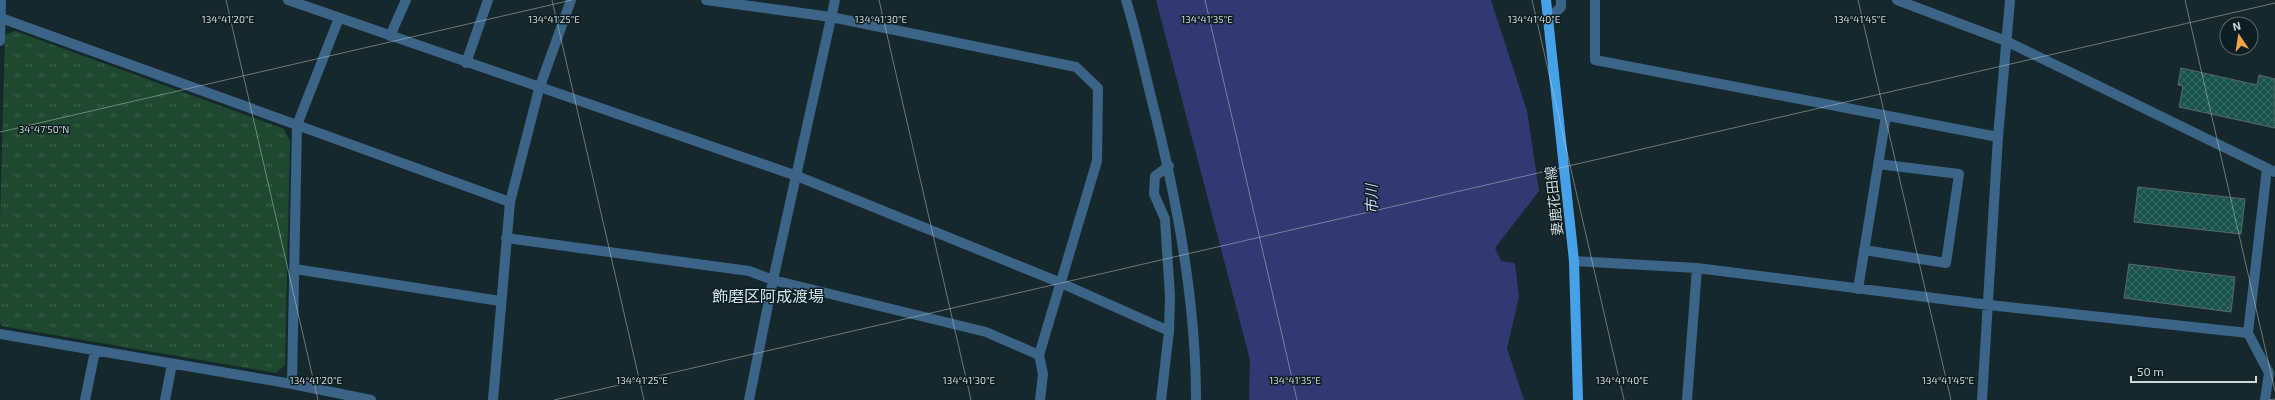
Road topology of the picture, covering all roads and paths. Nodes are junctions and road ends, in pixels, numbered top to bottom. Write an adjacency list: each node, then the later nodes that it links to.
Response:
1 (1, 0): 15 (street)
2 (288, 0): 16 (street)
3 (406, 0): 18 (street)
4 (488, 0): 21 (street)
5 (571, 0): 22 (street)
6 (706, 0): 14 (street)
7 (834, 0): 14 (street)
8 (1126, 0): 27 (street)
9 (1546, 0): 17 (main road, 妻鹿花田線)
10 (1561, 0): 17 (street)
11 (1595, 0): 23 (street)
12 (1897, 0): 20 (street)
13 (2010, 0): 20 (street)
14 (831, 16): 29 (street); 37 (street)
15 (1, 18): 19 (street); 24 (street)
16 (339, 18): 18 (street); 24 (street)
17 (1547, 20): 33 (main road, 妻鹿花田線)
18 (390, 36): 21 (street)
19 (0, 41)
20 (2006, 41): 25 (street); 28 (street)
21 (466, 63): 22 (street)
22 (539, 89): 29 (street); 30 (street)
23 (1886, 116): 25 (street); 26 (street)
24 (297, 125): 30 (street); 34 (street)
25 (1998, 137): 40 (street)
26 (1878, 164): 32 (street); 32 (street)
27 (1169, 166): 41 (street); 55 (street)
28 (2271, 170): 43 (street)
29 (797, 176): 36 (street); 37 (street)
30 (510, 202): 31 (street)
31 (506, 238): 36 (street); 39 (street)
32 (1864, 250): 38 (street)
33 (1574, 261): 35 (street); 56 (main road, 妻鹿花田線)
34 (295, 268): 39 (street); 47 (street)
35 (1697, 268): 38 (street); 57 (street)
36 (773, 280): 45 (street); 52 (street)
37 (1060, 283): 41 (street); 45 (street)
38 (1858, 289): 40 (street)
39 (500, 302): 51 (street)
40 (1989, 305): 43 (street); 58 (street)
41 (1169, 332): 54 (street)
42 (0, 334): 44 (street)
43 (2248, 334): 59 (street)
44 (95, 351): 46 (street); 48 (street)
45 (1039, 355): 53 (street)
46 (172, 364): 47 (street); 49 (street)
47 (292, 384): 50 (street)
48 (85, 400)
49 (165, 400)
50 (371, 400)
51 (493, 400)
52 (749, 400)
53 (1040, 400)
54 (1161, 400)
55 (1196, 400)
56 (1578, 400)
57 (1687, 400)
58 (1982, 400)
59 (2265, 400)

